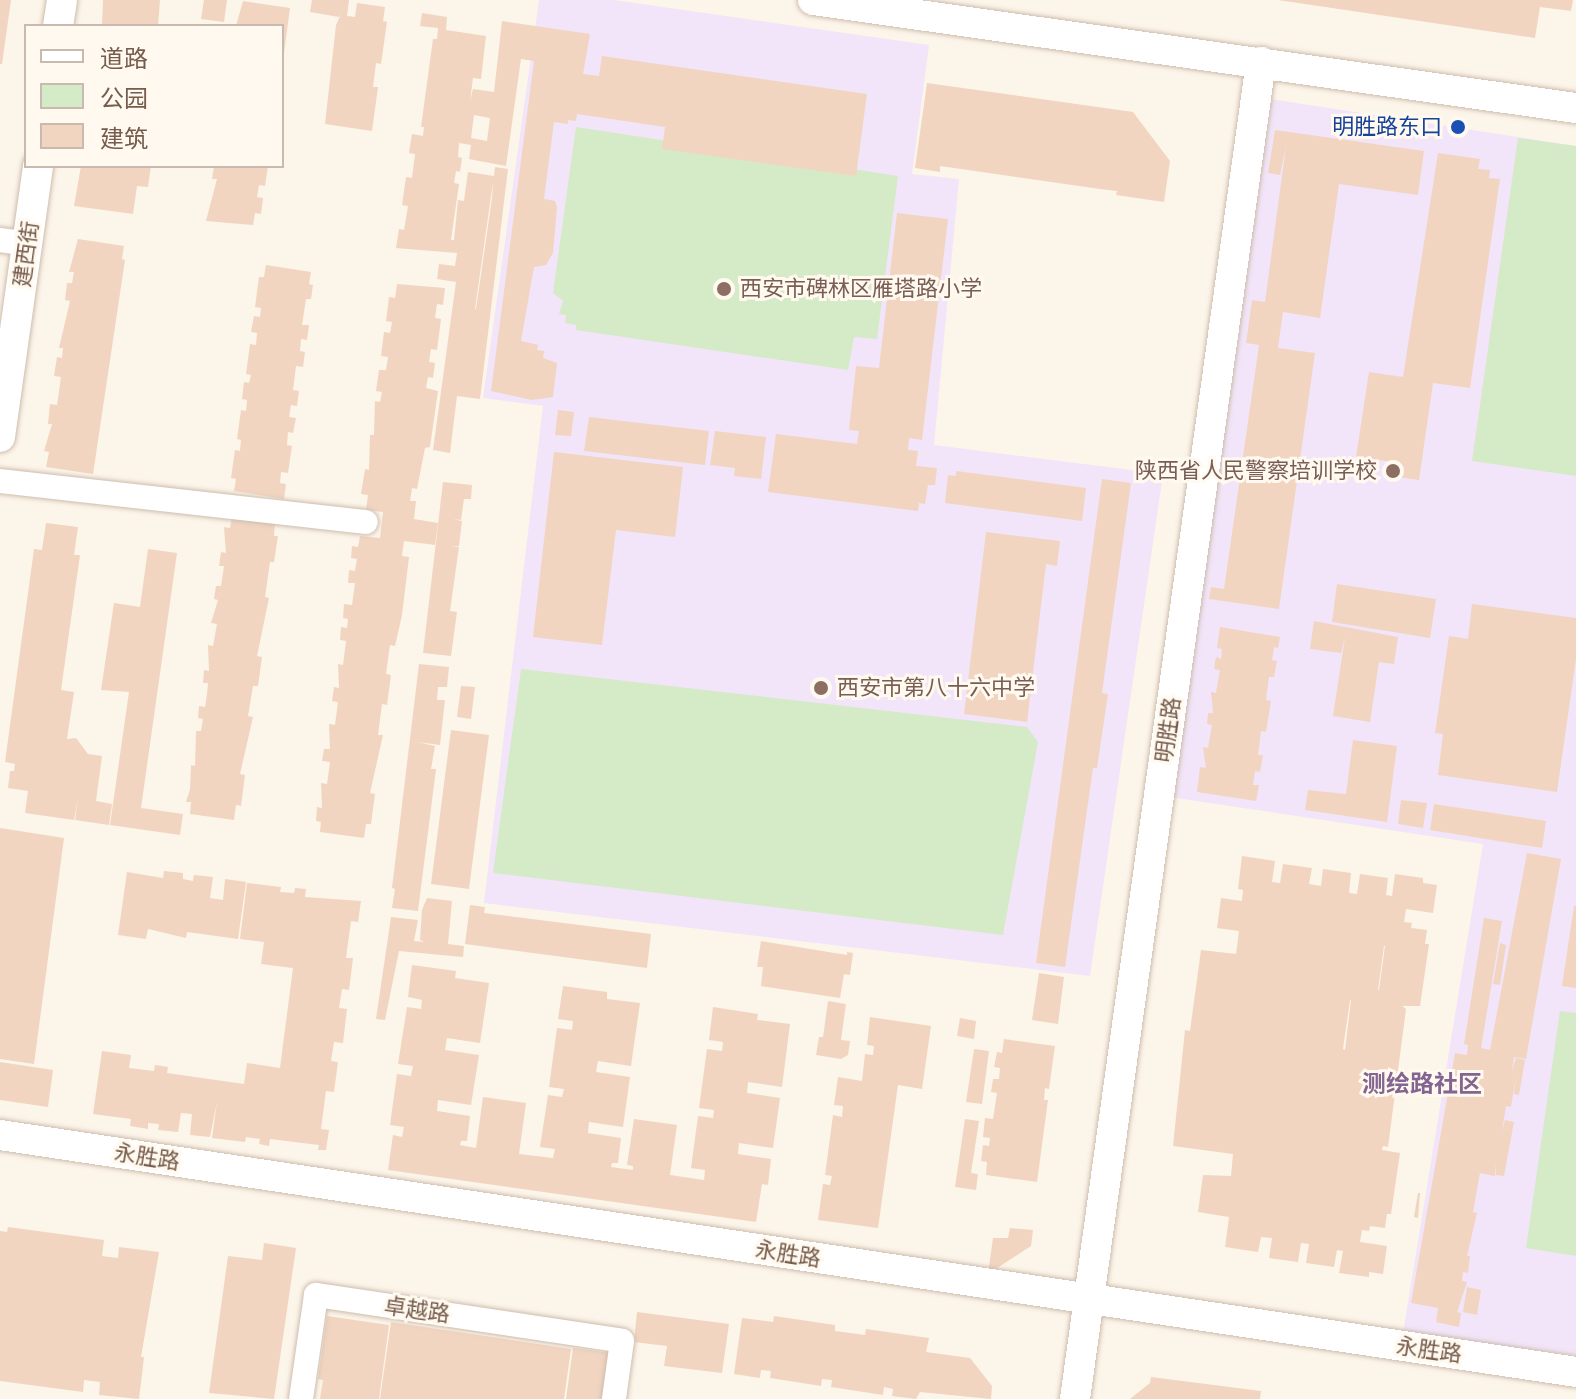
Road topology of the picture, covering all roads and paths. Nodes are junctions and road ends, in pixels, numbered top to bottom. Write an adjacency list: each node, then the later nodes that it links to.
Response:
1 (62, 0): 4 (street)
2 (813, 0): 3 (street)
3 (997, 13): 5 (street)
4 (58, 24)
5 (1261, 62): 6 (street); 13 (street, 明胜路)
6 (1576, 108)
7 (37, 168): 8 (street, 建西街)
8 (14, 242): 9 (street, 建西街)
9 (0, 437)
10 (0, 481): 11 (street)
11 (366, 522)
12 (0, 1135): 13 (street, 永胜路)
13 (1088, 1300): 14 (street, 永胜路); 17 (street, 明胜路)
14 (1576, 1372)
15 (301, 1399): 16 (street, 卓越路)
16 (614, 1399)
17 (1075, 1399)

